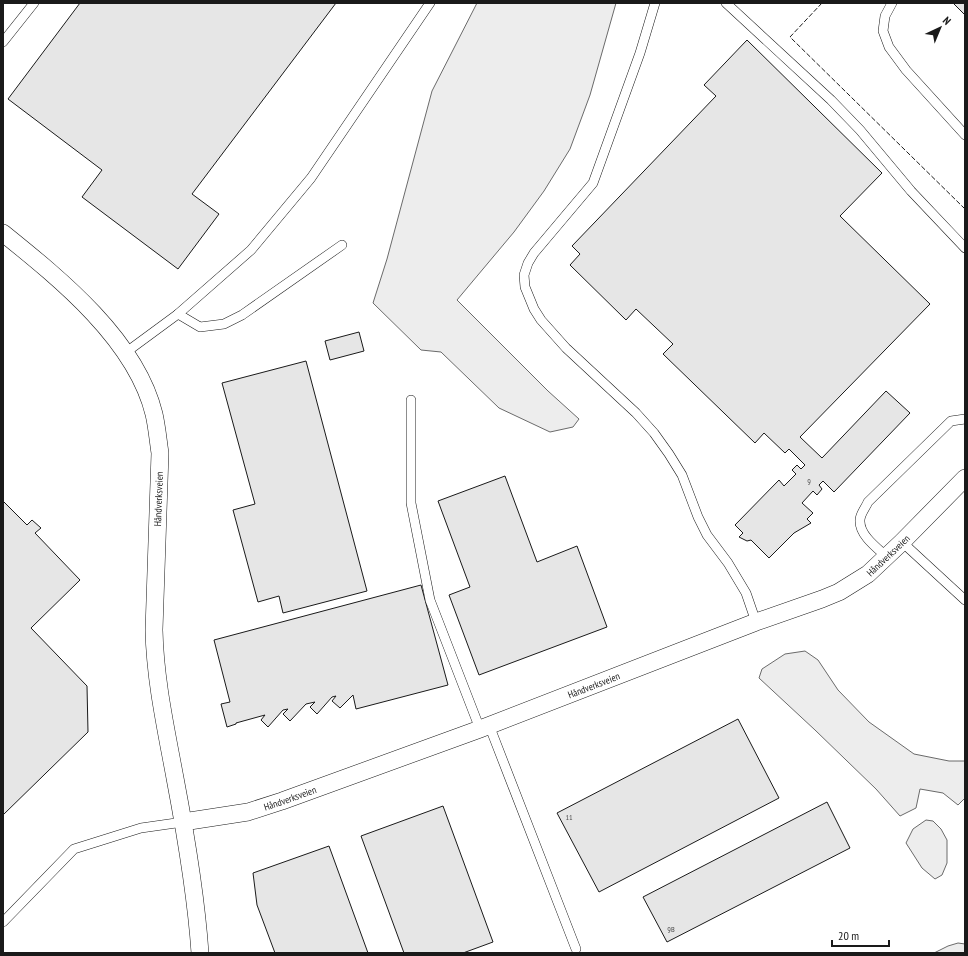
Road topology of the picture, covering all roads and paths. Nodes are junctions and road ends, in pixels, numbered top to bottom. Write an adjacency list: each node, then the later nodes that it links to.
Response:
1 (34, 3): 6 (lane)
2 (430, 3): 11 (lane)
3 (655, 3): 19 (lane)
4 (726, 3): 10 (lane)
5 (892, 3): 7 (lane)
6 (3, 42)
7 (965, 135)
8 (3, 233): 12 (street, Håndverksveien)
9 (342, 245): 11 (lane)
10 (965, 248)
11 (178, 314): 12 (lane)
12 (125, 353): 21 (street, Håndverksveien)
13 (411, 400): 20 (lane)
14 (965, 419): 17 (lane)
15 (965, 478): 16 (street, Håndverksveien)
16 (902, 542): 17 (street, Håndverksveien); 18 (lane)
17 (887, 557): 19 (street, Håndverksveien)
18 (965, 600)
19 (756, 622): 20 (street, Håndverksveien)
20 (484, 727): 21 (street, Håndverksveien); 23 (lane)
21 (183, 822): 22 (lane); 24 (street, Håndverksveien)
22 (3, 922)
23 (576, 949)
24 (200, 953)

